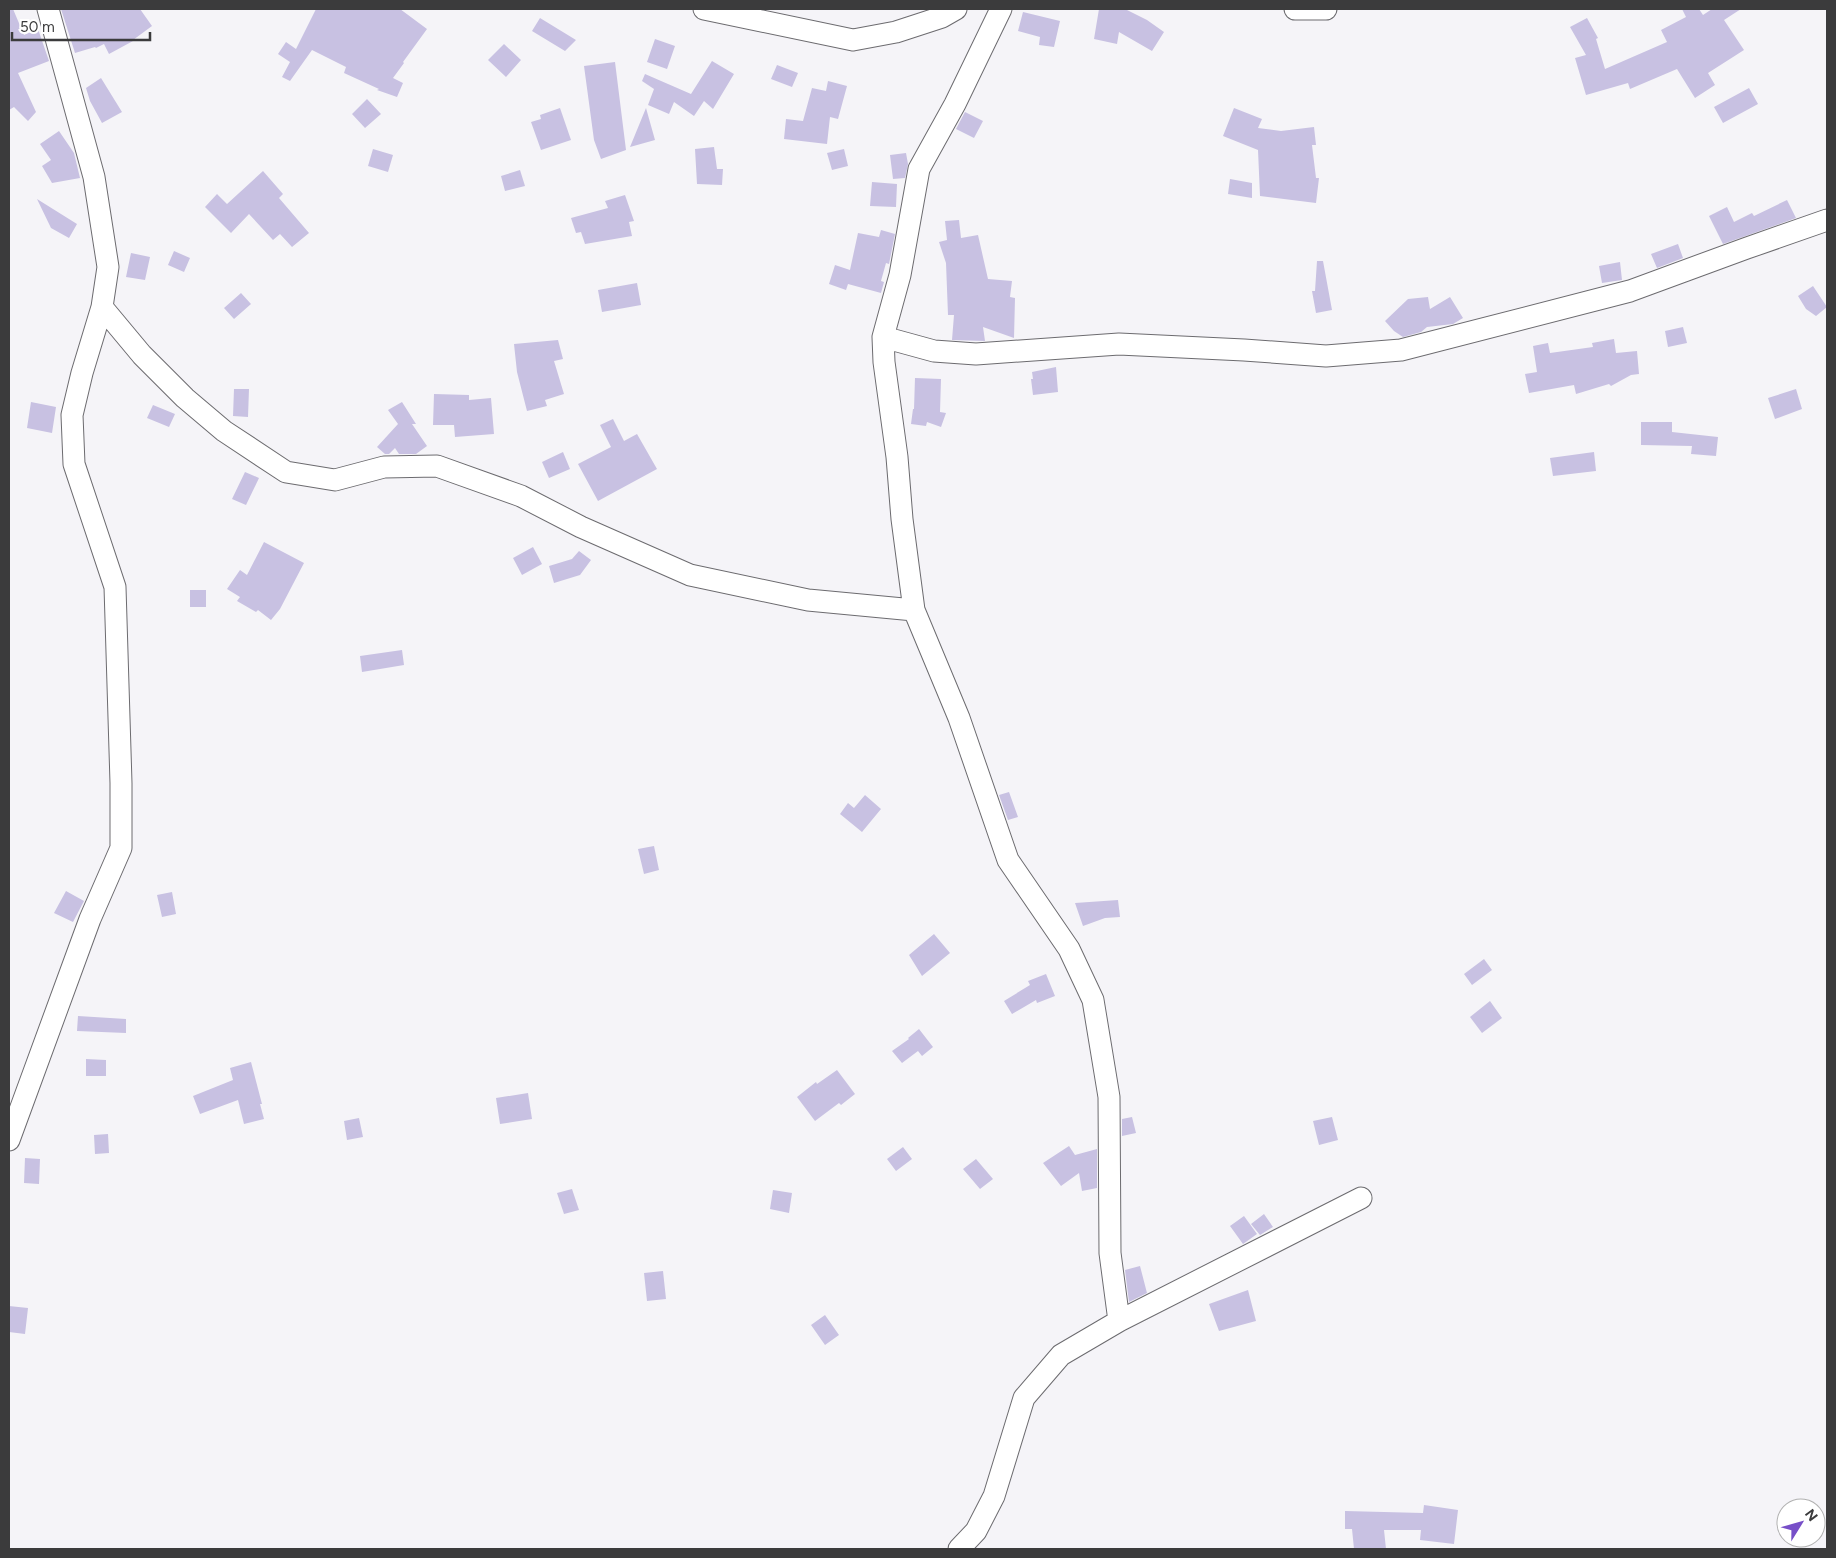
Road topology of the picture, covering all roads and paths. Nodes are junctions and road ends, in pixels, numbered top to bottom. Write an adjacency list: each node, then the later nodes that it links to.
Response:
1 (48, 9): 8 (street)
2 (704, 9): 3 (street)
3 (956, 9)
4 (1001, 9): 9 (street)
5 (1295, 9): 6 (street)
6 (1326, 9)
7 (1827, 220): 9 (street)
8 (102, 307): 10 (street); 11 (street)
9 (883, 336): 10 (street)
10 (914, 610): 13 (street)
11 (9, 1140)
12 (1361, 1198): 13 (street)
13 (1119, 1321): 14 (street)
14 (959, 1549)

